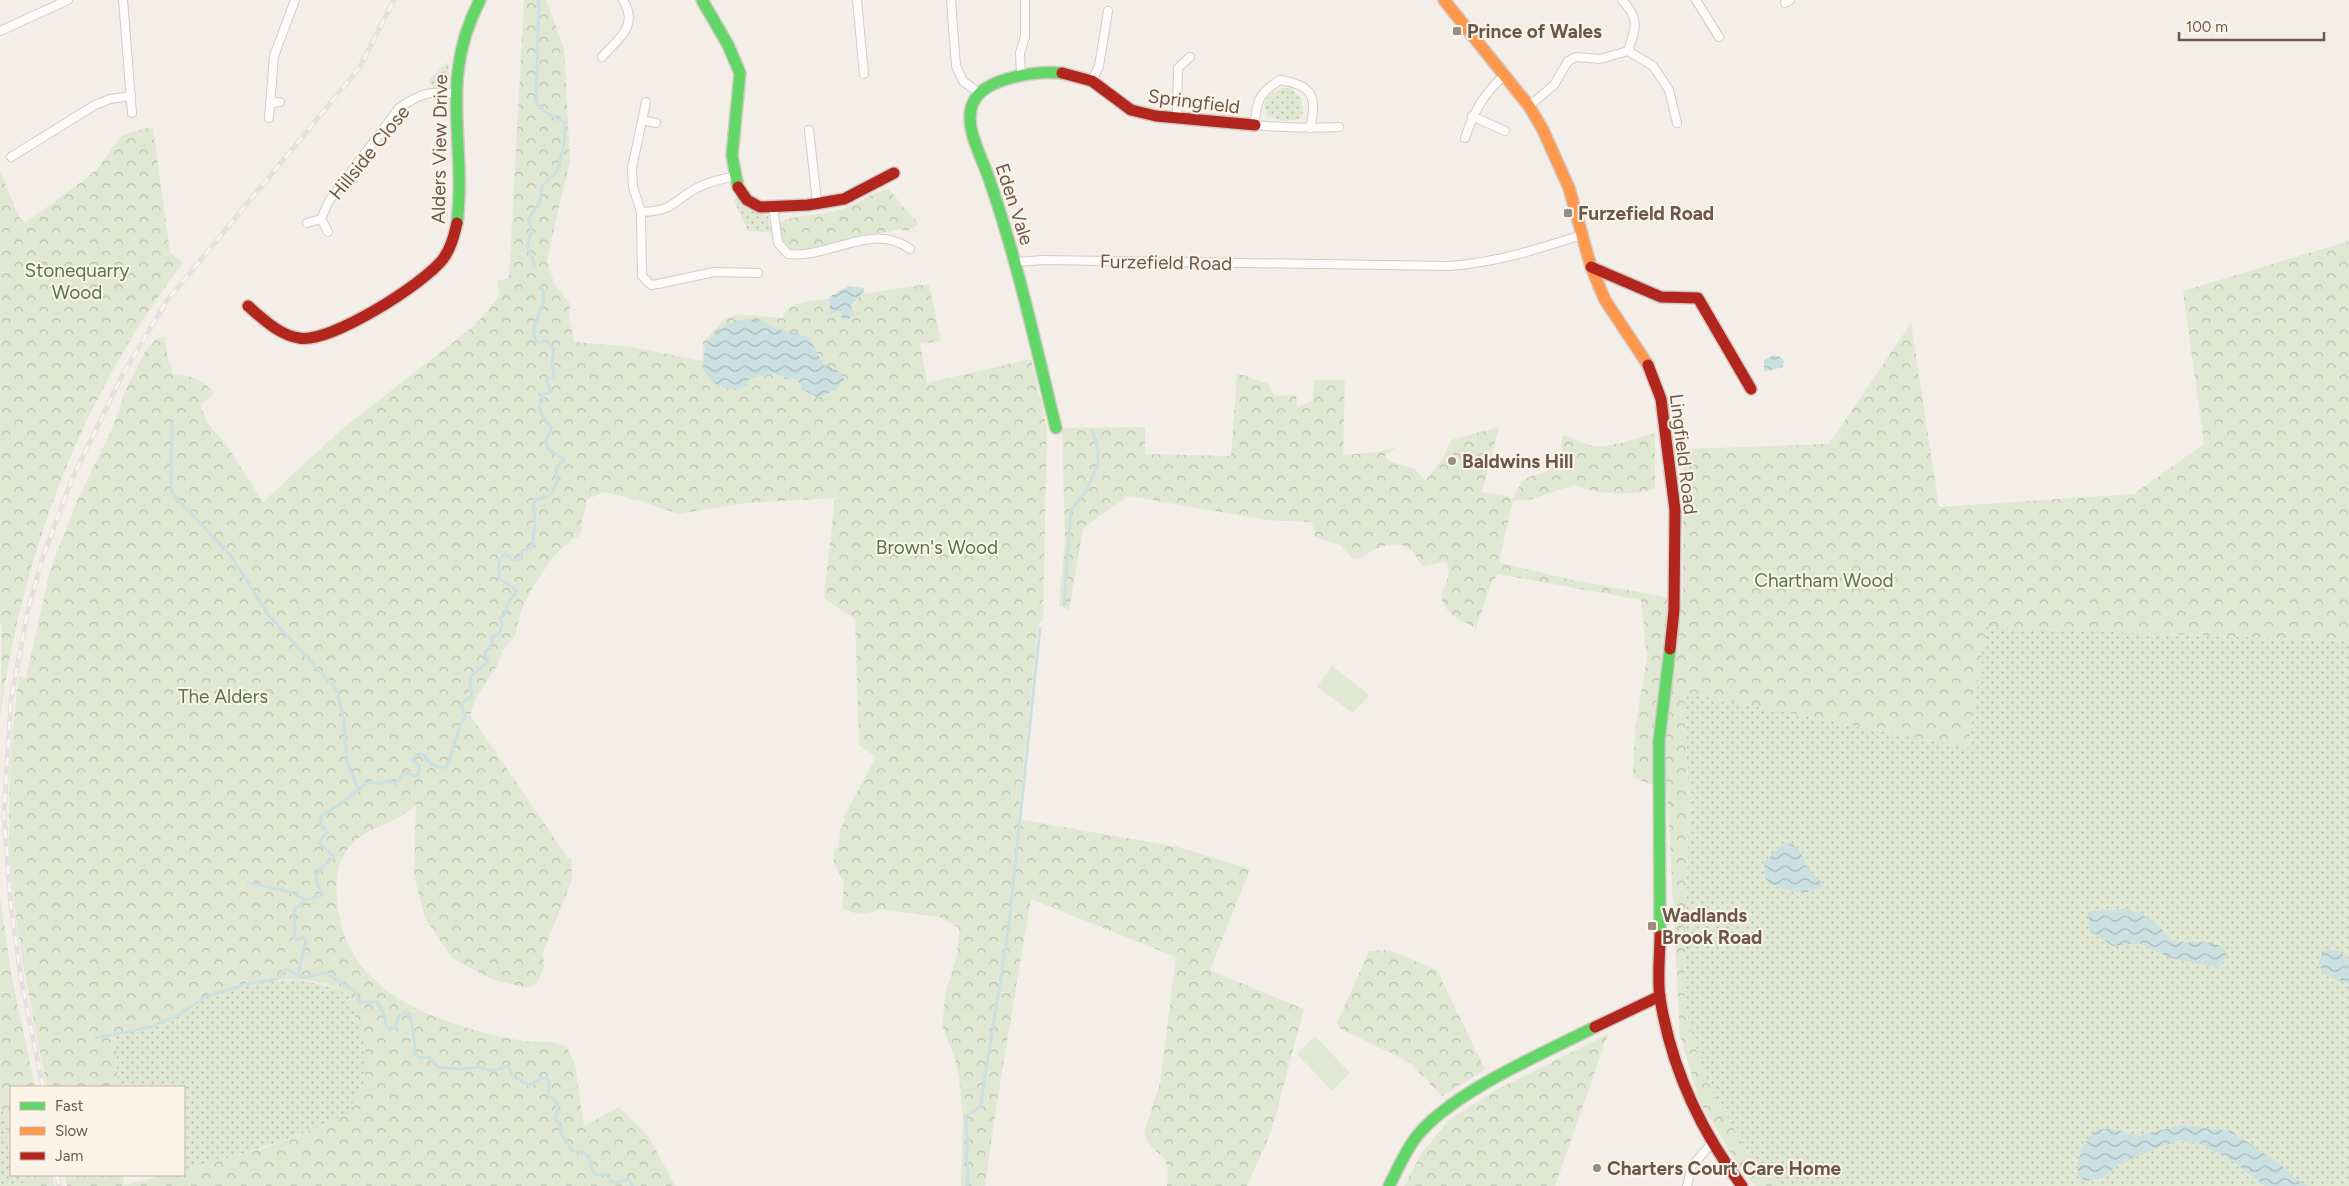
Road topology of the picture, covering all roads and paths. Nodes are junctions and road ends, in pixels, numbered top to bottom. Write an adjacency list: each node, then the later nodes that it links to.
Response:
1 (68, 0): 14 (street)
2 (123, 0): 25 (street)
3 (295, 0): 28 (street)
4 (480, 0): 23 (street, Alders View Drive)
5 (623, 0): 17 (street)
6 (702, 0): 45 (street)
7 (857, 0): 19 (street)
8 (951, 0): 24 (street)
9 (1025, 0): 21 (street)
10 (1622, 0): 16 (street)
11 (1696, 0): 15 (street)
12 (1450, 2): 20 (street, Lingfield Road)
13 (1108, 11): 22 (street)
14 (0, 31)
15 (1719, 37)
16 (1628, 51): 29 (street); 36 (street)
17 (602, 56)
18 (1190, 57): 32 (street)
19 (864, 74)
20 (1505, 75): 29 (street, Lingfield Road); 31 (street)
21 (1021, 76): 22 (street, Springfield); 24 (street, Springfield)
22 (1092, 81): 32 (street, Springfield)
23 (455, 93): 49 (street, Hillside Close); 57 (street, Alders View Drive)
24 (979, 93): 54 (street, Eden Vale)
25 (131, 96): 30 (street); 43 (street)
26 (280, 102): 28 (street)
27 (646, 102): 34 (street)
28 (270, 103): 33 (street)
29 (1528, 106): 52 (street, Lingfield Road)
30 (132, 113)
31 (1472, 116): 41 (street); 42 (street)
32 (1177, 117): 37 (street, Springfield)
33 (269, 118)
34 (642, 120): 35 (street); 48 (street)
35 (656, 123)
36 (1677, 123)
37 (1255, 125): 39 (street, Springfield); 39 (street, Springfield)
38 (1339, 127): 39 (street, Springfield)
39 (1310, 128)
40 (809, 130): 46 (street)
41 (1505, 131)
42 (1466, 138)
43 (11, 157)
44 (894, 172): 46 (street)
45 (735, 176): 47 (street); 48 (street)
46 (817, 202): 47 (street)
47 (773, 206): 53 (street)
48 (642, 212): 56 (street)
49 (321, 219): 50 (street, Hillside Close); 51 (street, Hillside Close)
50 (307, 223)
51 (328, 232)
52 (1582, 235): 54 (street, Furzefield Road); 55 (street, Lingfield Road)
53 (910, 249)
54 (1015, 262): 59 (street, Eden Vale)
55 (1591, 267): 58 (street); 60 (street, Lingfield Road)
56 (758, 273)
57 (254, 307)
58 (1751, 389)
59 (1056, 428)
60 (1660, 996): 61 (street, Lingfield Road); 62 (street)
61 (1711, 1144): 63 (street); 64 (street, Lingfield Road)
62 (1389, 1186)
63 (1687, 1186)
64 (1742, 1186)

